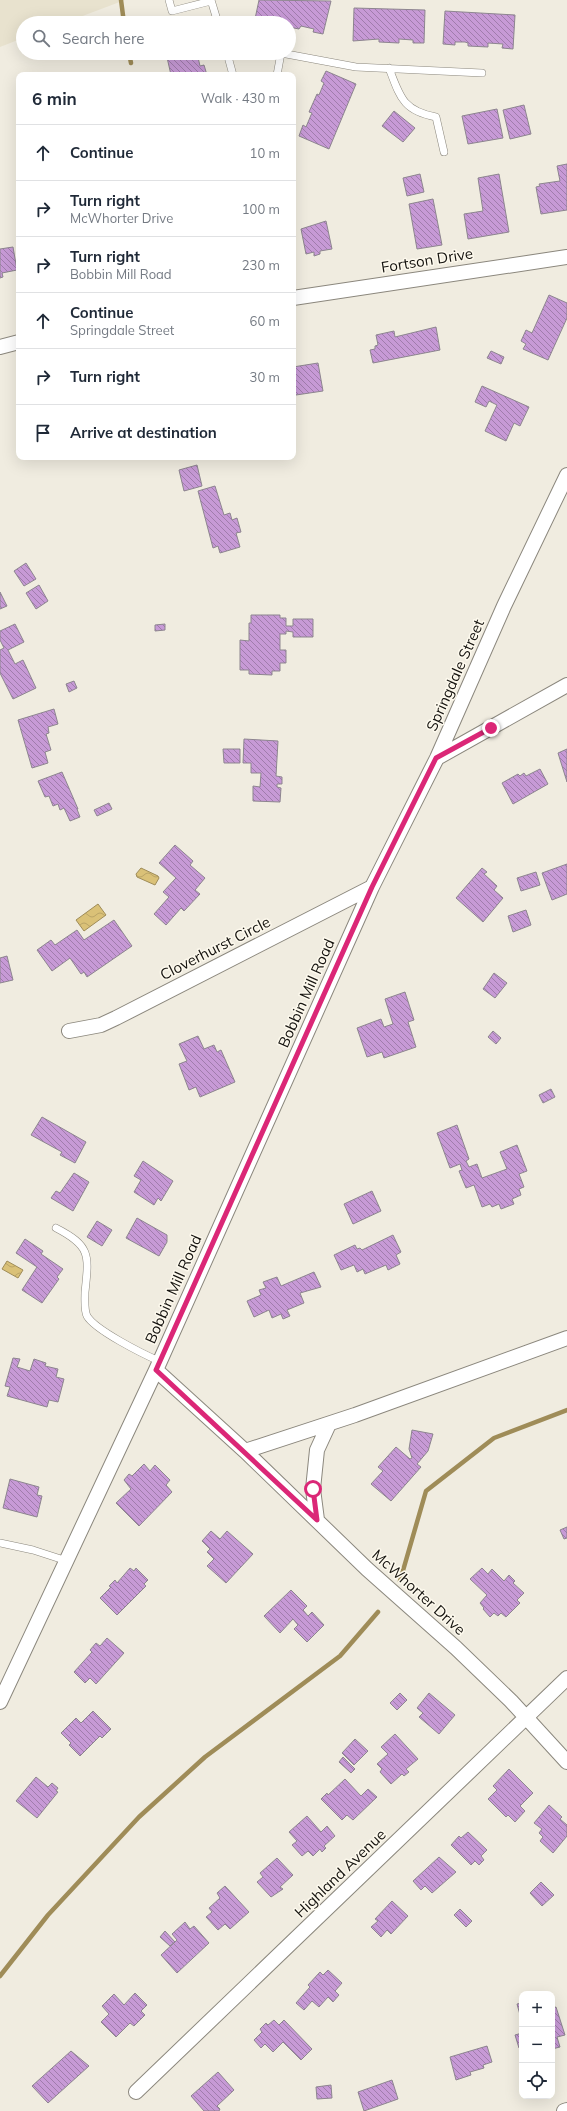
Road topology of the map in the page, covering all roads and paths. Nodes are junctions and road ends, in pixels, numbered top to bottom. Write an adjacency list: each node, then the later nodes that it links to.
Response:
1 (169, 0): 2 (lane)
2 (211, 0): 3 (lane)
3 (216, 16)
4 (296, 56): 7 (lane)
5 (229, 60): 8 (lane)
6 (280, 60): 9 (lane)
7 (389, 68): 10 (lane); 11 (lane)
8 (232, 72)
9 (278, 72)
10 (482, 73)
11 (444, 152)
12 (567, 257): 13 (street, Fortson Drive)
13 (296, 298)
14 (16, 343): 15 (street)
15 (0, 347)
16 (567, 475): 18 (street, Springdale Street)
17 (567, 685): 18 (street)
18 (436, 758): 19 (street, Springdale Street)
19 (372, 887): 20 (street, Cloverhurst Circle); 23 (street, Bobbin Mill Road)
20 (70, 1031)
21 (56, 1228): 23 (lane)
22 (567, 1338): 24 (street)
23 (157, 1365): 25 (street, McWhorter Drive); 28 (street, Bobbin Mill Road)
24 (330, 1424): 25 (street); 26 (street)
25 (245, 1451): 26 (street, McWhorter Drive)
26 (317, 1520): 31 (street, McWhorter Drive)
27 (0, 1543): 28 (lane)
28 (67, 1561): 30 (street, Bobbin Mill Road)
29 (567, 1678): 31 (street, Highland Avenue)
30 (0, 1702)
31 (526, 1719): 32 (street, McWhorter Drive); 33 (street, Highland Avenue)
32 (567, 1762)
33 (136, 2092)

